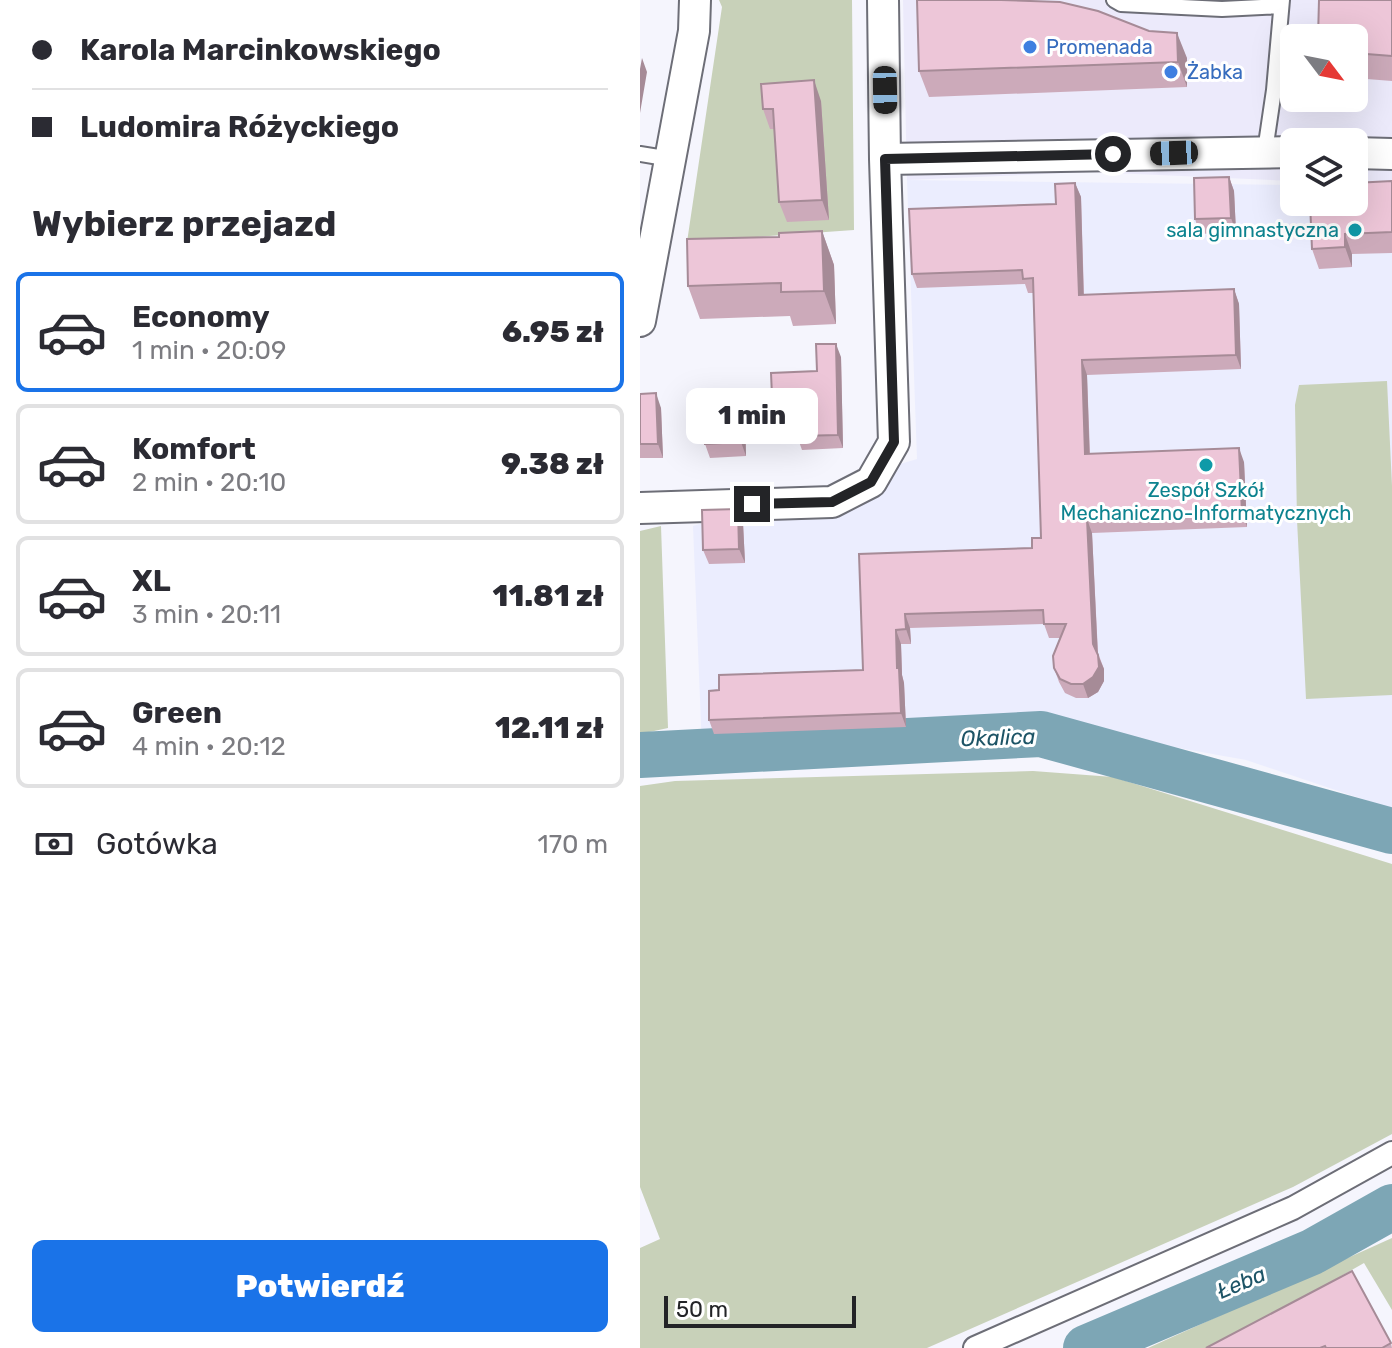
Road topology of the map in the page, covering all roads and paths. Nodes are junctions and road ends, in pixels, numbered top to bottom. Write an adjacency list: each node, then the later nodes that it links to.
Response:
1 (695, 0): 9 (street)
2 (883, 0): 10 (street)
3 (1119, 1): 4 (lane)
4 (1282, 3): 5 (lane)
5 (1280, 152): 10 (street)
6 (1368, 153): 8 (street)
7 (640, 154): 9 (lane)
8 (1392, 154)
9 (671, 159): 11 (street)
10 (885, 159): 12 (street)
11 (640, 321)
12 (640, 508)
13 (1392, 1153): 14 (street)
14 (975, 1348)

